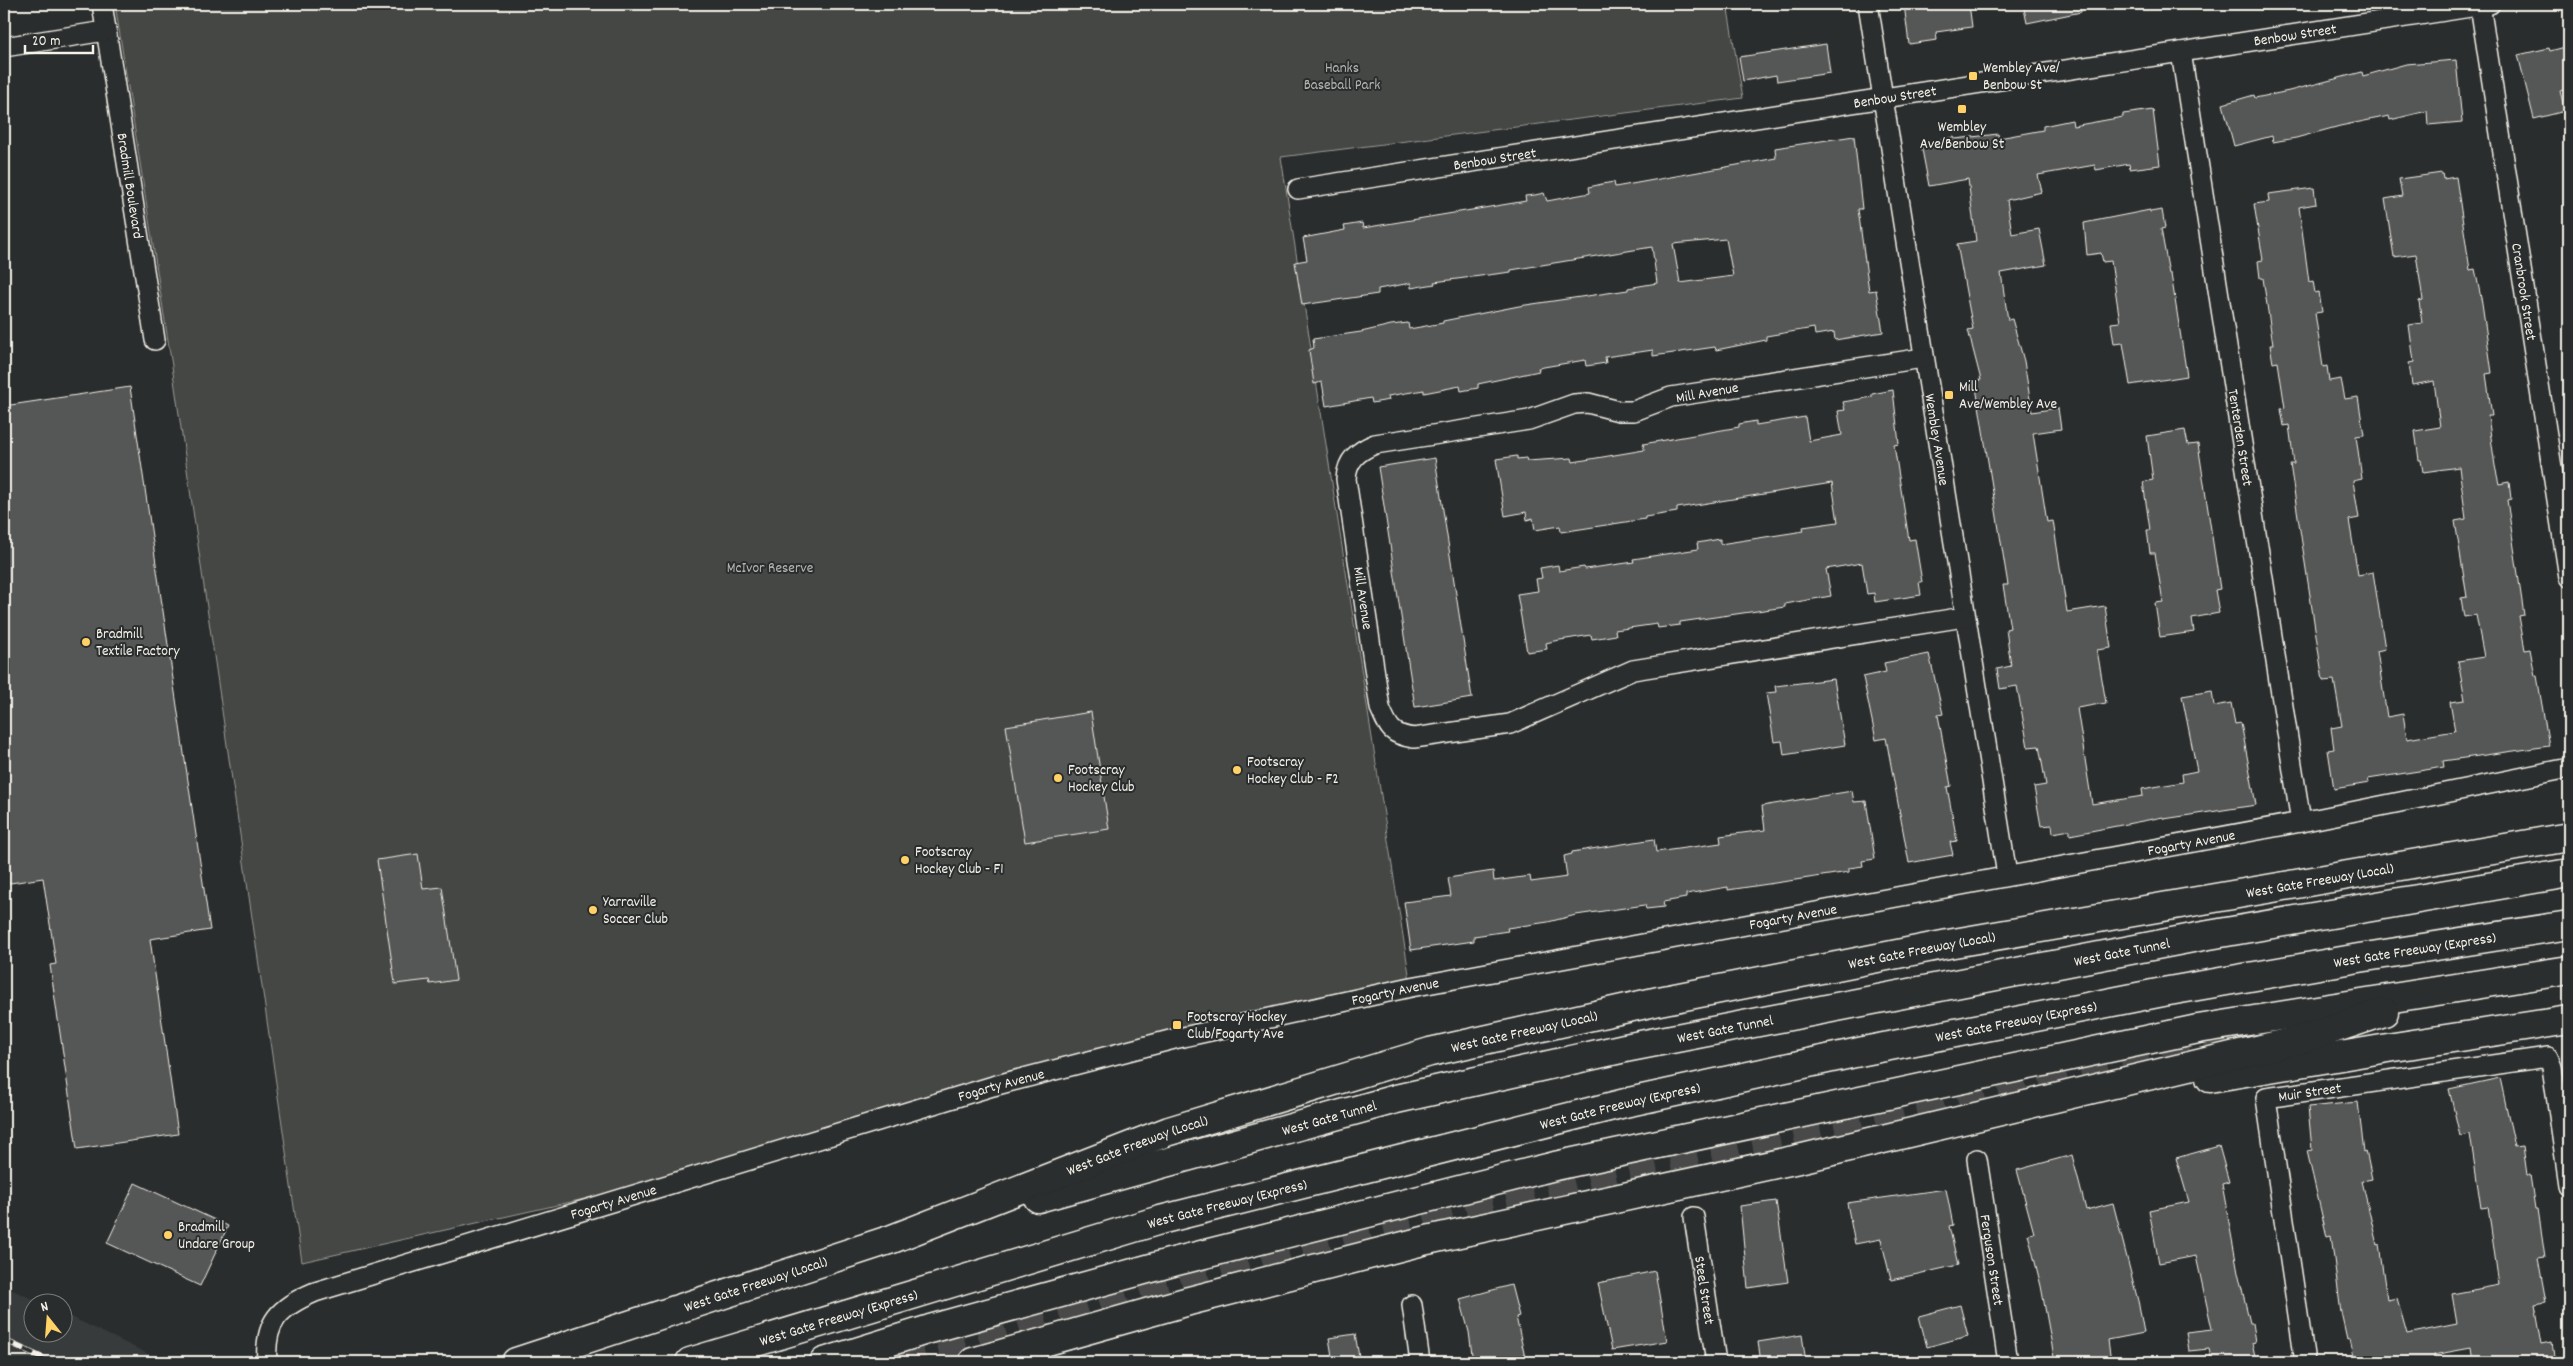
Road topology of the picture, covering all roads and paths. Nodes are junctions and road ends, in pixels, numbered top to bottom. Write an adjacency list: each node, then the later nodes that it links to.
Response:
1 (96, 4): 5 (street, Bradmill Boulevard)
2 (102, 4): 5 (street, Bradmill Boulevard)
3 (1868, 4): 8 (street, Wembley Avenue)
4 (2485, 5): 7 (street, Benbow Street); 12 (street, Cranbrook Street)
5 (105, 30): 6 (street); 10 (street, Bradmill Boulevard)
6 (4, 47)
7 (2181, 52): 8 (street, Benbow Street); 15 (street, Tenterden Street)
8 (1883, 100): 9 (street, Benbow Street); 11 (street, Wembley Avenue)
9 (1298, 189)
10 (155, 340)
11 (1923, 358): 13 (street, Wembley Avenue); 13 (street, Mill Avenue)
12 (2569, 577)
13 (1964, 617): 18 (street, Wembley Avenue)
14 (2569, 768): 15 (street, Fogarty Avenue)
15 (2301, 822): 18 (street, Fogarty Avenue)
16 (2569, 837): 27 (highway, West Gate Freeway (Local))
17 (2569, 873): 27 (highway, West Gate Tunnel)
18 (2006, 875): 29 (street, Fogarty Avenue)
19 (2569, 925): 31 (highway, West Gate Freeway (Express))
20 (2569, 970): 21 (highway)
21 (2464, 985): 23 (highway); 32 (highway)
22 (2569, 1020): 23 (highway)
23 (1803, 1158): 33 (highway)
24 (1977, 1159): 36 (street, Ferguson Street)
25 (2569, 1185): 37 (street, Muir Street)
26 (1694, 1217): 35 (street, Steel Street)
27 (892, 1239): 30 (highway, West Gate Freeway (Local))
28 (1412, 1305): 34 (street)
29 (268, 1362)
30 (516, 1362)
31 (690, 1362)
32 (824, 1362)
33 (974, 1362)
34 (1420, 1362)
35 (1716, 1362)
36 (2008, 1362)
37 (2305, 1362)

